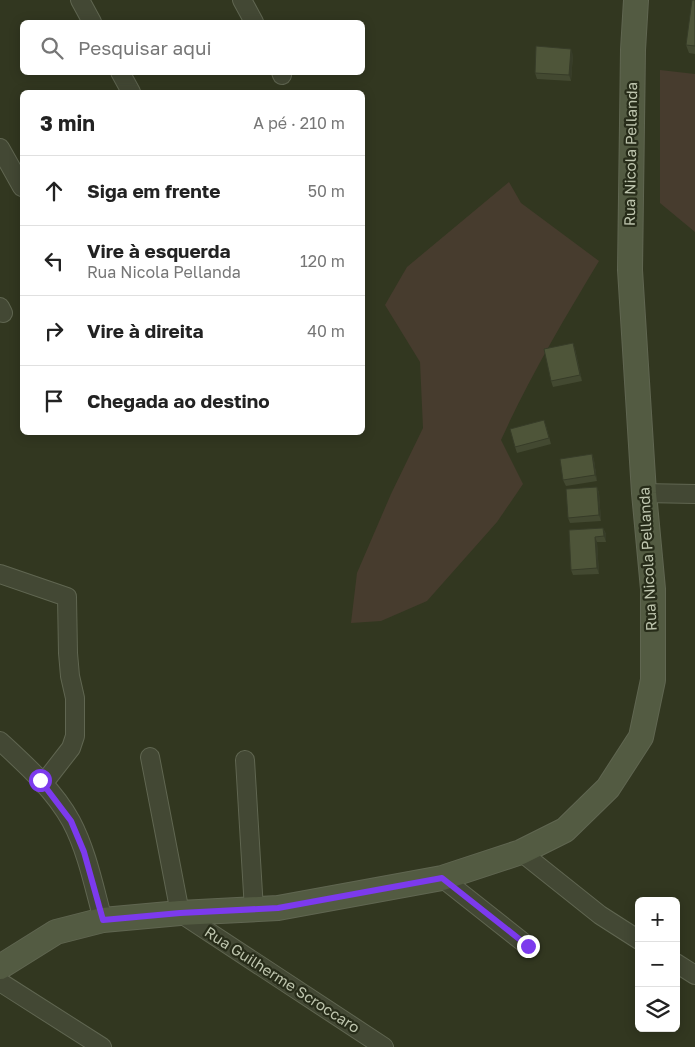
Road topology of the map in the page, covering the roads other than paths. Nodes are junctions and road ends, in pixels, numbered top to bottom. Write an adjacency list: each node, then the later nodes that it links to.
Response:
1 (80, 0): 4 (street)
2 (242, 0): 5 (street)
3 (636, 0): 10 (main road, Rua Nicola Pellanda)
4 (91, 20)
5 (253, 20)
6 (122, 75): 7 (street)
7 (130, 90)
8 (0, 148): 9 (street)
9 (20, 183)
10 (644, 492): 11 (street); 17 (main road, Rua Nicola Pellanda)
11 (695, 494)
12 (0, 574): 16 (street)
13 (0, 741): 16 (street)
14 (150, 756): 20 (street)
15 (245, 760): 19 (street)
16 (44, 784): 21 (street)
17 (521, 852): 18 (main road, Rua Nicola Pellanda); 22 (street)
18 (442, 878): 19 (main road, Rua Nicola Pellanda); 23 (street)
19 (254, 910): 20 (main road, Rua Nicola Pellanda)
20 (180, 913): 21 (main road, Rua Nicola Pellanda); 29 (street, Rua Guilherme Scroccaro)
21 (103, 920): 25 (main road, Rua Nicola Pellanda)
22 (635, 937)
23 (528, 946)
24 (680, 966): 26 (street)
25 (0, 967)
26 (695, 975)
27 (0, 982): 28 (street)
28 (102, 1047)
29 (384, 1047)

